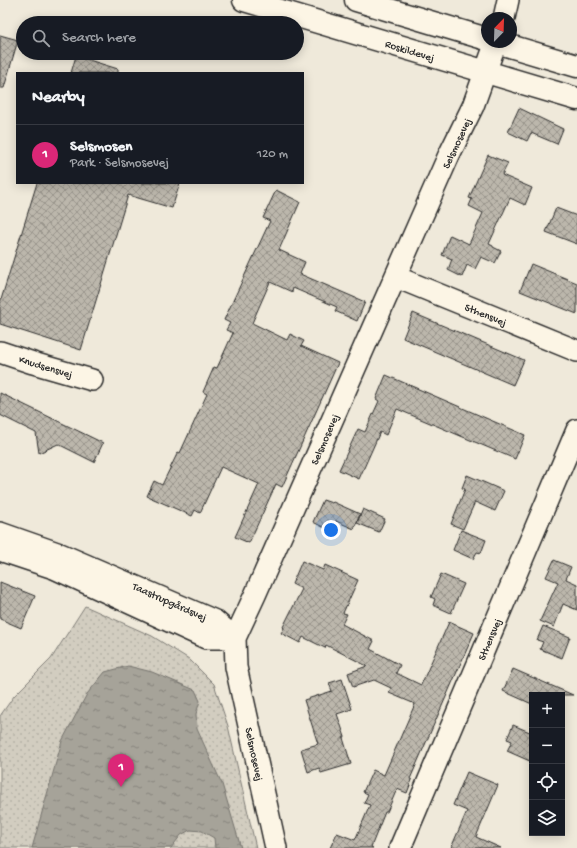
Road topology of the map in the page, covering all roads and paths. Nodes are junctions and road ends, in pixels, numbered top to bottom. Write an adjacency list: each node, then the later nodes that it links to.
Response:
1 (244, 0): 5 (main road, Roskildevej)
2 (356, 0): 7 (main road)
3 (508, 0): 4 (street)
4 (505, 12)
5 (298, 16)
6 (304, 18): 11 (main road, Roskildevej)
7 (481, 37)
8 (494, 48): 11 (street, Selsmosevej)
9 (516, 48): 10 (main road)
10 (577, 66)
11 (485, 72): 12 (main road, Roskildevej); 13 (street, Selsmosevej)
12 (577, 99)
13 (396, 277): 14 (street, Sthensvej); 20 (street, Selsmosevej)
14 (577, 351)
15 (0, 352): 16 (street, Knudsensvej)
16 (92, 380)
17 (577, 430): 22 (street, Sthensvej)
18 (0, 533): 20 (street, Taastrupgårdsvej)
19 (0, 550): 20 (street, Taastrupgårdsvej)
20 (235, 638): 21 (street, Selsmosevej)
21 (276, 848)
22 (400, 848)

